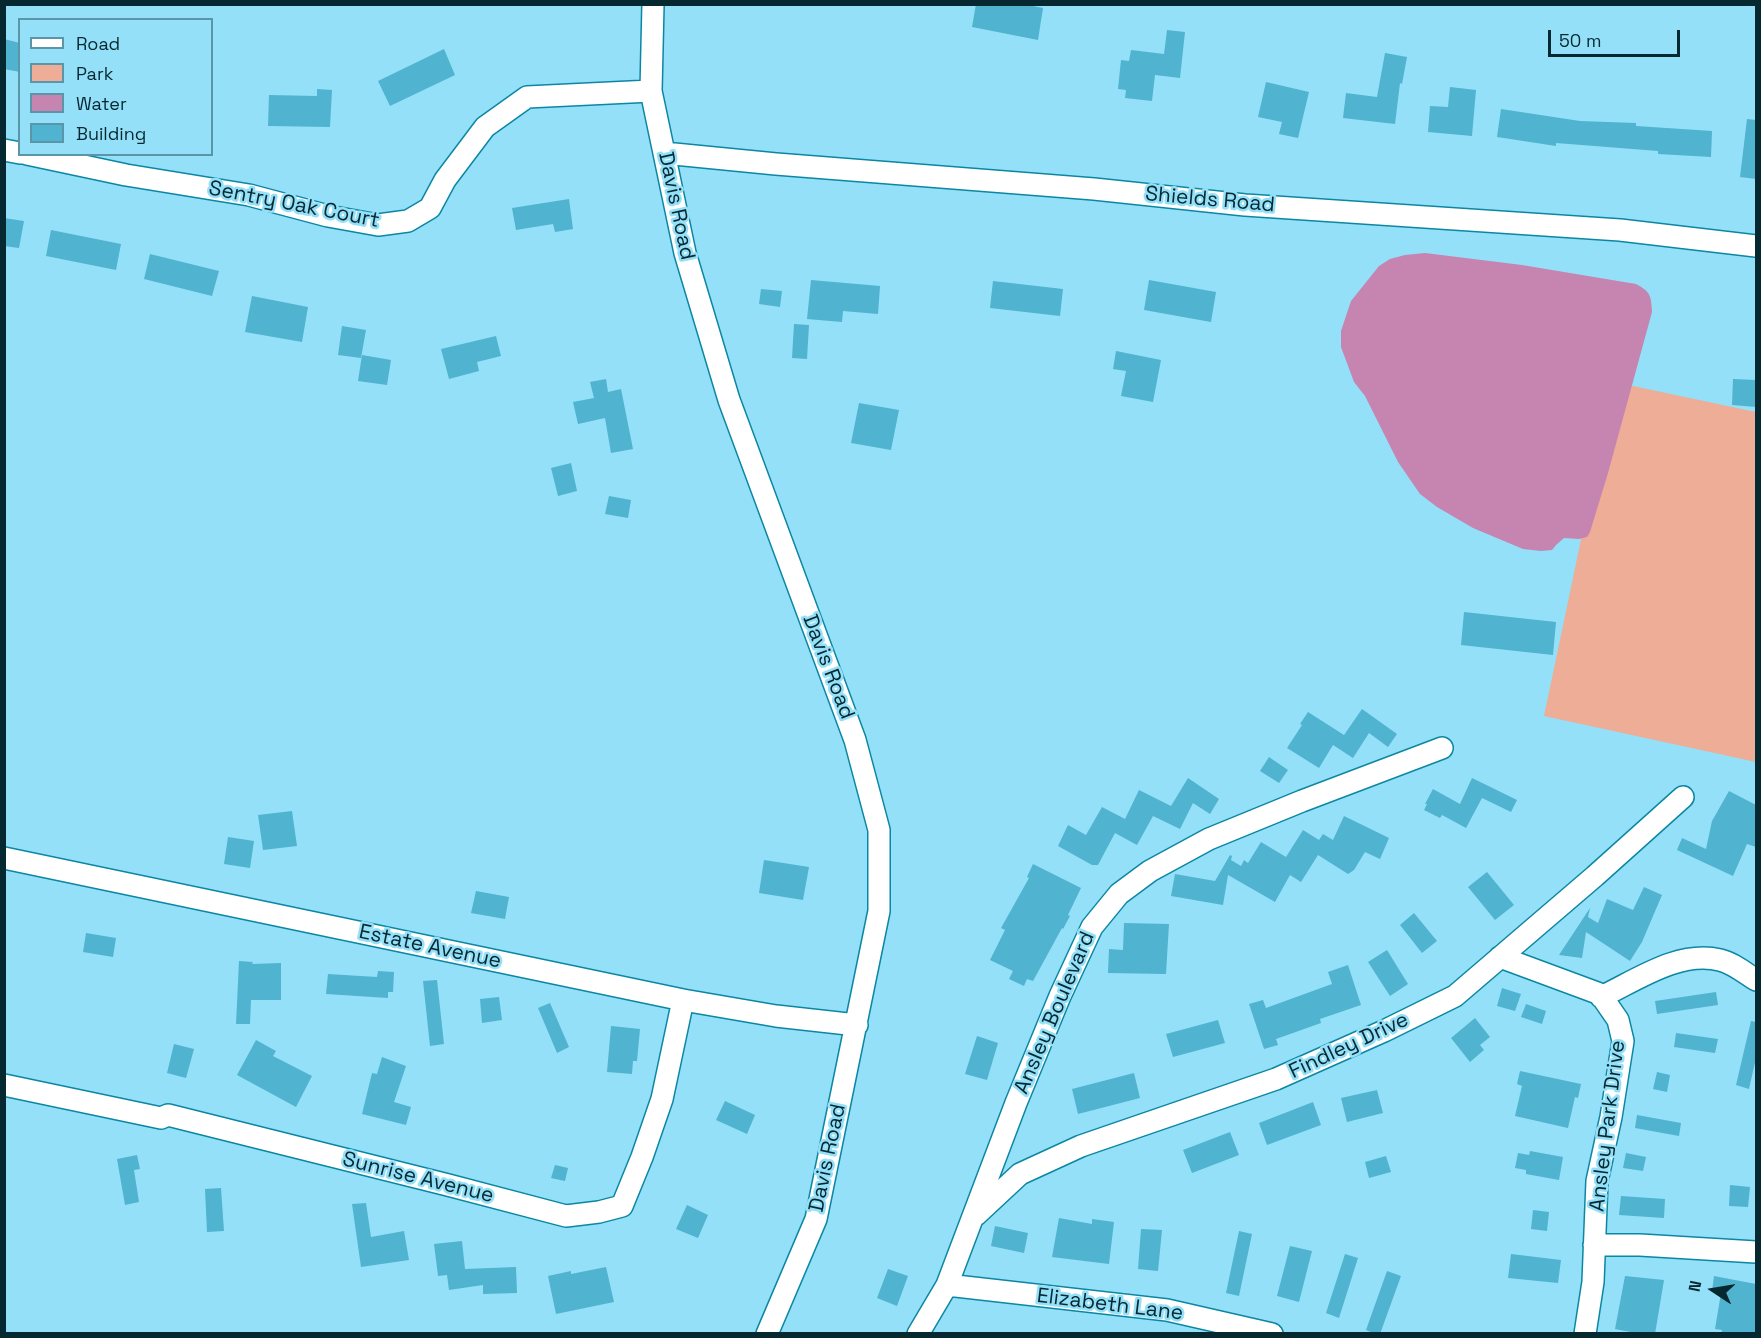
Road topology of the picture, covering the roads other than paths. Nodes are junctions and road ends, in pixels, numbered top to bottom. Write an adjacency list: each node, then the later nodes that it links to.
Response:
1 (653, 4): 2 (street, Davis Road)
2 (651, 91): 3 (street, Davis Road); 4 (street, Sentry Oak Court)
3 (664, 153): 5 (street, Shields Road); 13 (street, Davis Road)
4 (36, 156)
5 (1756, 246)
6 (1442, 748): 15 (street, Ansley Boulevard)
7 (1683, 797): 9 (street, Findley Drive)
8 (4, 858): 12 (street, Estate Avenue)
9 (1500, 957): 11 (street, Ansley Park Drive); 15 (street, Findley Drive)
10 (1756, 980): 11 (street)
11 (1601, 997): 16 (street, Ansley Park Drive)
12 (683, 1000): 13 (street, Estate Avenue); 14 (street, Sunrise Avenue)
13 (857, 1024): 19 (street, Davis Road)
14 (4, 1085)
15 (972, 1219): 18 (street, Ansley Boulevard)
16 (1594, 1245): 17 (street); 22 (street, Ansley Park Drive)
17 (1756, 1252)
18 (947, 1285): 20 (street, Ansley Boulevard); 21 (street, Elizabeth Lane)
19 (767, 1334)
20 (918, 1334)
21 (1272, 1334)
22 (1585, 1334)

